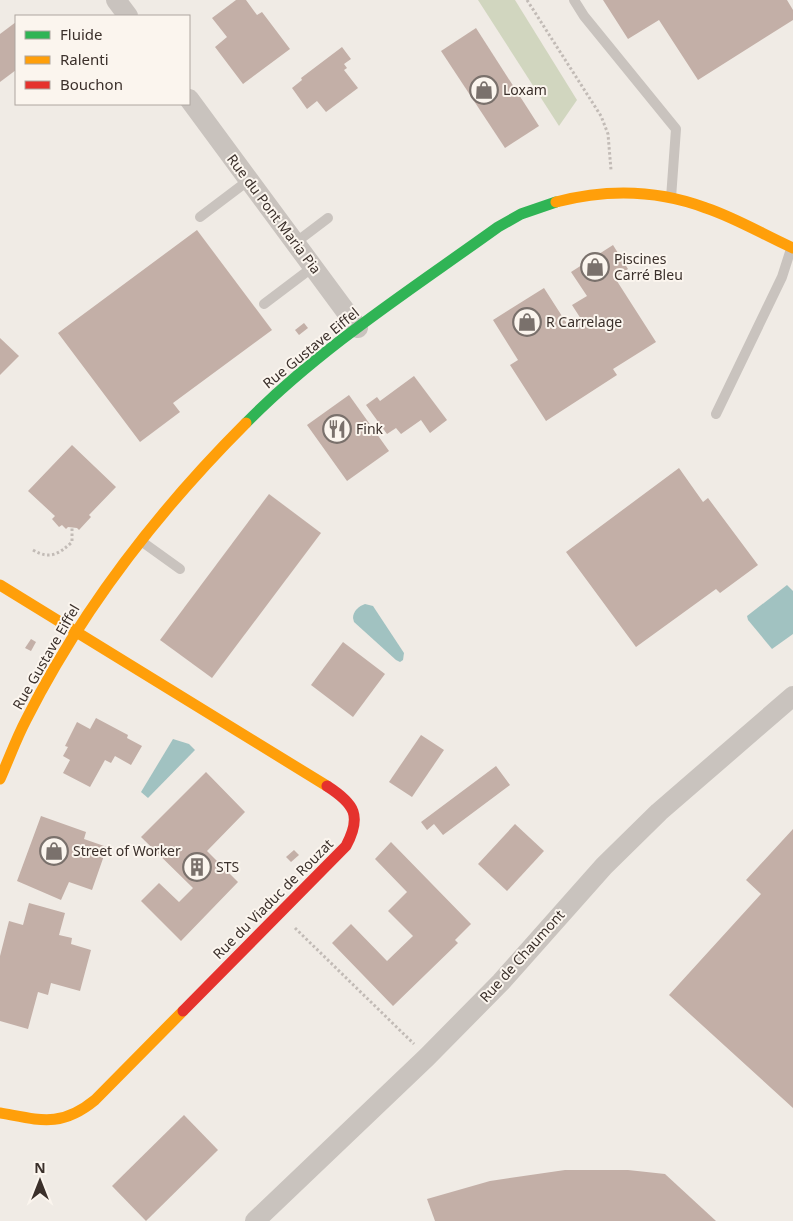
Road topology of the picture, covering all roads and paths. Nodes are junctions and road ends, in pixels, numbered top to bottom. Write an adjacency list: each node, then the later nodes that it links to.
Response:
1 (116, 0): 4 (street)
2 (527, 0): 7 (path)
3 (574, 0): 8 (lane)
4 (127, 15)
5 (190, 100): 6 (street, Rue du Pont Maria Pia)
6 (249, 180): 9 (lane); 11 (street, Rue du Pont Maria Pia)
7 (613, 193): 8 (street, Rue Gustave Eiffel); 15 (street, Rue Gustave Eiffel)
8 (671, 199): 12 (street, Rue Gustave Eiffel)
9 (200, 217)
10 (328, 218): 11 (lane)
11 (295, 243): 13 (street, Rue du Pont Maria Pia)
12 (792, 248): 16 (lane)
13 (313, 267): 14 (lane); 15 (street, Rue du Pont Maria Pia)
14 (264, 304)
15 (358, 328): 18 (street, Rue Gustave Eiffel)
16 (716, 414)
17 (72, 528): 19 (path)
18 (141, 540): 20 (lane); 22 (street, Rue Gustave Eiffel)
19 (33, 550)
20 (180, 570)
21 (0, 585): 22 (street, Rue du Viaduc de Rouzat)
22 (76, 631): 24 (street, Rue Gustave Eiffel); 25 (street, Rue du Viaduc de Rouzat)
23 (793, 696): 26 (street, Rue de Chaumont)
24 (0, 779)
25 (280, 913): 26 (path); 27 (street, Rue du Viaduc de Rouzat)
26 (427, 1057): 28 (street, Rue de Chaumont)
27 (0, 1113)
28 (255, 1221)

